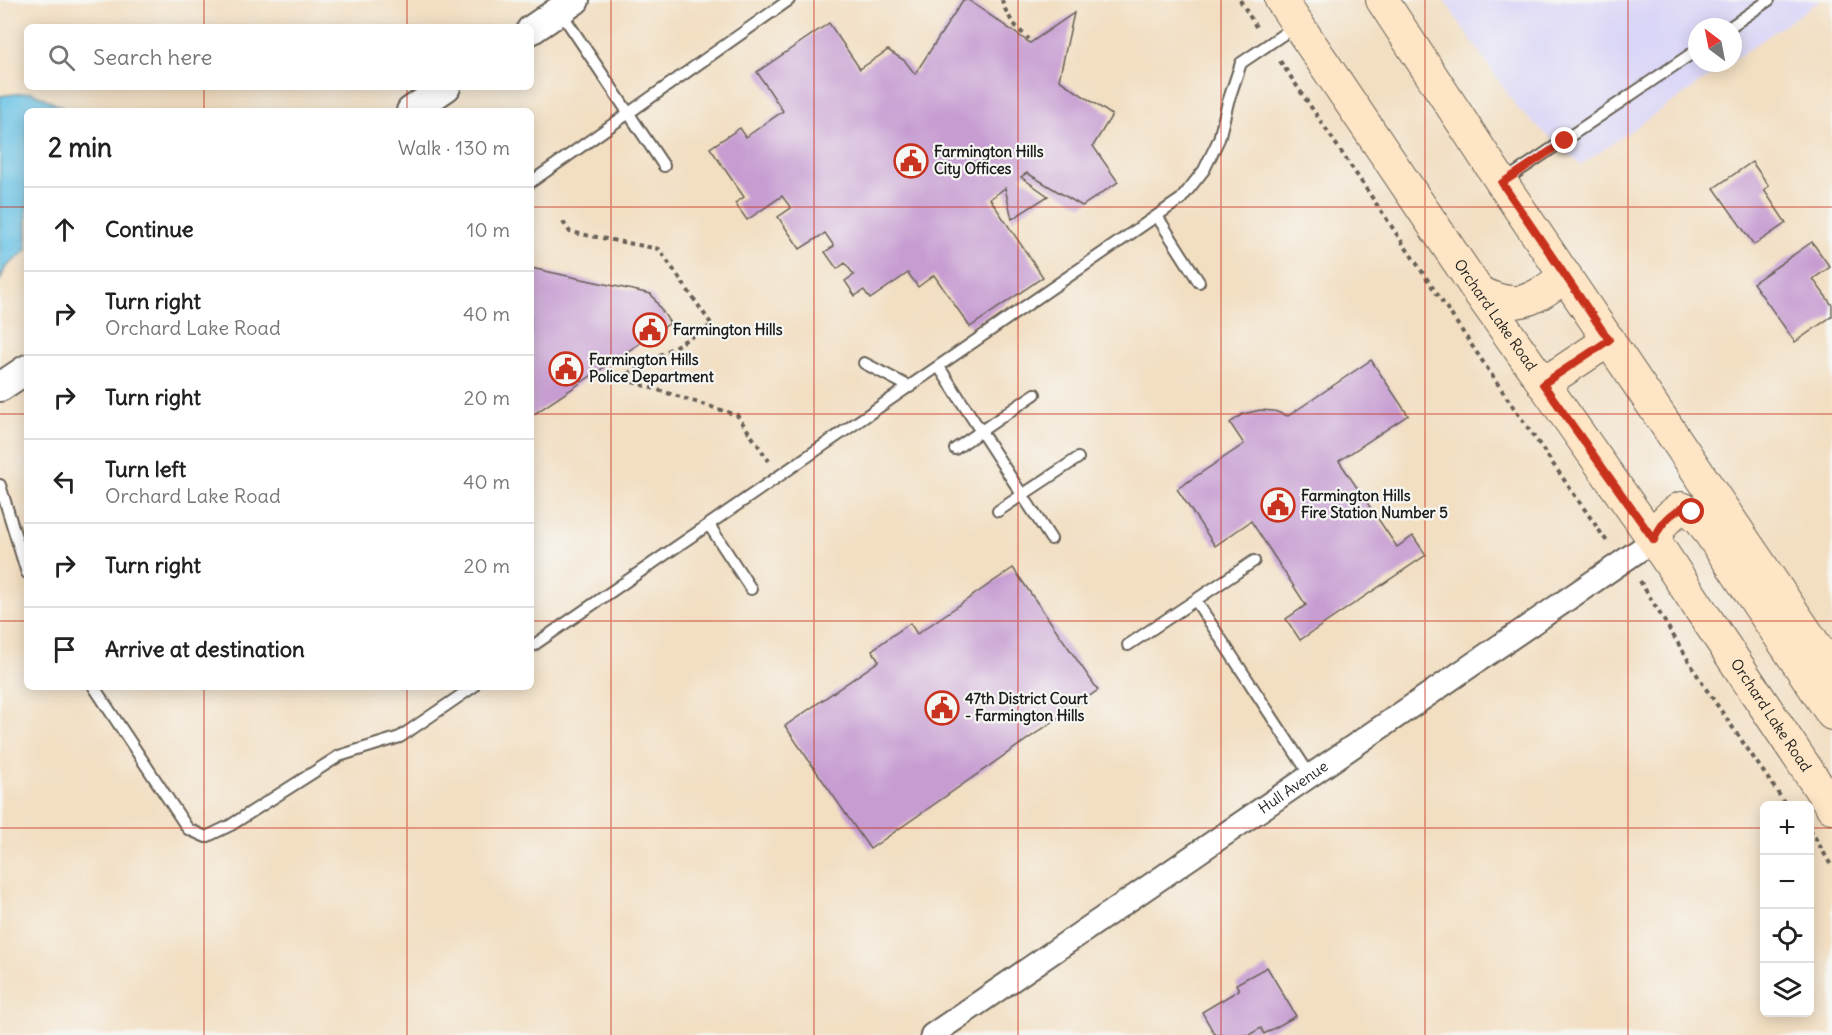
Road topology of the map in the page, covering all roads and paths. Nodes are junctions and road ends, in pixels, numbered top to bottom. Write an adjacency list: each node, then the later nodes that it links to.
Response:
1 (789, 0): 15 (lane)
2 (1002, 0): 10 (path)
3 (1240, 0): 11 (path)
4 (1382, 0): 18 (main road)
5 (1769, 0): 8 (lane)
6 (568, 5): 9 (street); 15 (lane)
7 (1290, 12): 11 (lane); 23 (main road, Orchard Lake Road)
8 (1742, 19)
9 (534, 28)
10 (1029, 39)
11 (1269, 44): 19 (lane); 43 (path)
12 (1688, 56): 18 (lane)
13 (442, 90): 14 (street)
14 (415, 108)
15 (629, 113): 16 (lane); 17 (lane)
16 (664, 166)
17 (534, 180)
18 (1502, 183): 21 (main road)
19 (1157, 216): 22 (lane); 26 (lane)
20 (563, 222): 35 (path)
21 (1566, 276): 23 (main road); 24 (main road)
22 (1199, 282)
23 (1478, 291): 28 (main road, Orchard Lake Road)
24 (1609, 340): 28 (main road); 49 (main road)
25 (864, 363): 30 (lane)
26 (939, 367): 30 (lane); 32 (lane)
27 (24, 371): 29 (street)
28 (1543, 384): 41 (main road, Orchard Lake Road)
29 (0, 387)
30 (910, 387): 39 (lane)
31 (1035, 394): 32 (lane)
32 (981, 431): 33 (lane); 37 (lane)
33 (955, 448)
34 (1078, 458): 37 (lane)
35 (770, 462)
36 (0, 485): 44 (lane)
37 (1022, 494): 38 (lane); 40 (lane)
38 (998, 511)
39 (709, 525): 45 (lane); 47 (lane)
40 (1051, 538)
41 (1654, 540): 43 (street, Hull Avenue); 52 (main road); 55 (main road, Orchard Lake Road)
42 (1254, 561): 46 (lane)
43 (1623, 562): 53 (street, Hull Avenue); 54 (path)
44 (24, 563)
45 (751, 589)
46 (1196, 601): 48 (lane); 53 (lane)
47 (534, 645)
48 (1128, 645)
49 (1832, 670)
50 (96, 690): 51 (lane)
51 (469, 690)
52 (1832, 714)
53 (1310, 775): 58 (street, Hull Avenue)
54 (1784, 801)
55 (1832, 807)
56 (1814, 836): 57 (path)
57 (1832, 867)
58 (932, 1035)

